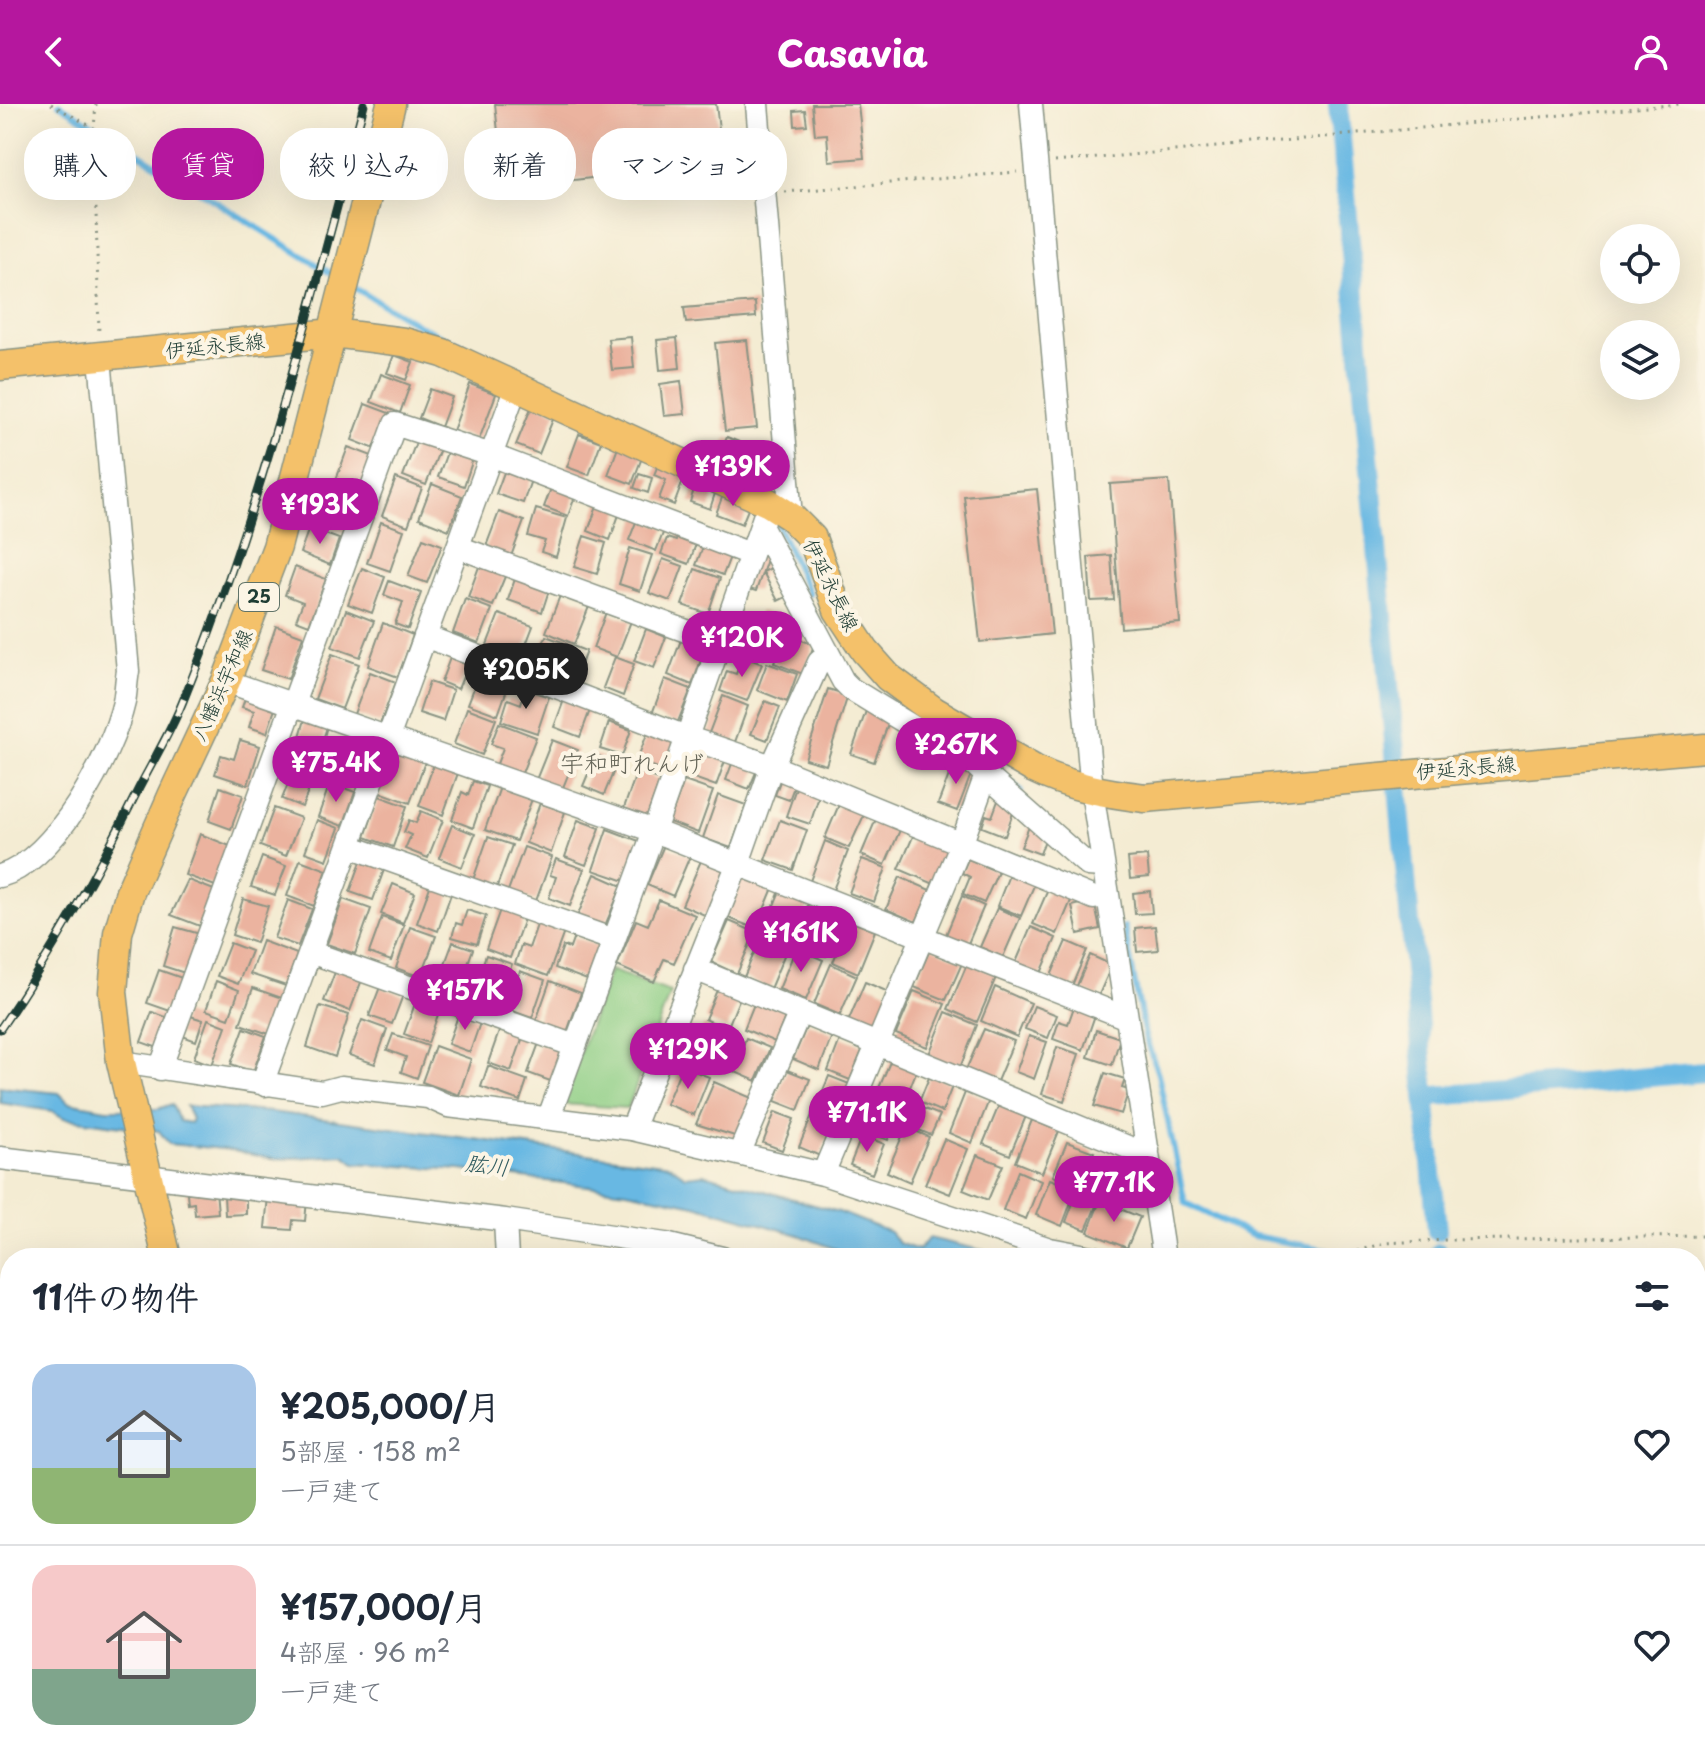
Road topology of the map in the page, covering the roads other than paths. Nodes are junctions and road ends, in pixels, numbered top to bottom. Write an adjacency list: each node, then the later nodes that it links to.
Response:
1 (391, 104): 4 (main road, 八幡浜宇和線 / 25)
2 (757, 104): 9 (street)
3 (1031, 104): 22 (street)
4 (333, 333): 5 (main road, 伊延永長線); 7 (main road, 伊延永長線); 15 (main road, 八幡浜宇和線 / 25)
5 (100, 358): 6 (main road, 伊延永長線); 28 (street)
6 (0, 366)
7 (516, 387): 8 (street); 9 (main road, 伊延永長線)
8 (491, 455): 10 (street); 11 (street); 16 (street)
9 (774, 515): 11 (street); 14 (street); 22 (main road, 伊延永長線)
10 (458, 547): 12 (street); 13 (street)
11 (750, 554): 13 (street)
12 (425, 636): 17 (street); 18 (street)
13 (719, 643): 18 (street)
14 (828, 654): 20 (street); 21 (street)
15 (226, 681): 16 (street); 38 (main road, 八幡浜宇和線 / 25)
16 (293, 704): 17 (street); 39 (street)
17 (389, 737): 23 (street); 25 (street)
18 (686, 737): 20 (street); 23 (street)
19 (1705, 748): 22 (main road, 伊延永長線)
20 (772, 766): 24 (street); 26 (street)
21 (986, 775): 24 (street); 27 (street)
22 (1092, 791): 27 (street)
23 (654, 831): 26 (street); 31 (street)
24 (961, 845): 29 (street); 30 (street)
25 (349, 846): 31 (street); 32 (street)
26 (738, 863): 30 (street); 33 (street)
27 (1102, 866): 29 (street)
28 (0, 876)
29 (1107, 896): 35 (street)
30 (924, 938): 35 (street); 36 (street)
31 (614, 940): 37 (street)
32 (310, 952): 37 (street); 40 (street)
33 (695, 969): 34 (street); 42 (street)
34 (800, 1012): 36 (street); 44 (street)
35 (1127, 1018): 43 (street)
36 (878, 1044): 43 (street); 47 (street)
37 (575, 1046): 41 (street)
38 (123, 1069): 39 (street); 46 (main road, 25)
39 (160, 1069): 40 (street)
40 (265, 1085): 41 (street)
41 (549, 1117): 42 (street)
42 (632, 1129): 44 (street)
43 (1148, 1150): 53 (street)
44 (739, 1154): 47 (street)
45 (0, 1158): 46 (street)
46 (147, 1171): 48 (street); 49 (main road, 25)
47 (823, 1174): 52 (street)
48 (505, 1220): 50 (street); 51 (street)
49 (165, 1248)
50 (506, 1248)
51 (681, 1248)
52 (1047, 1248)
53 (1163, 1248)

